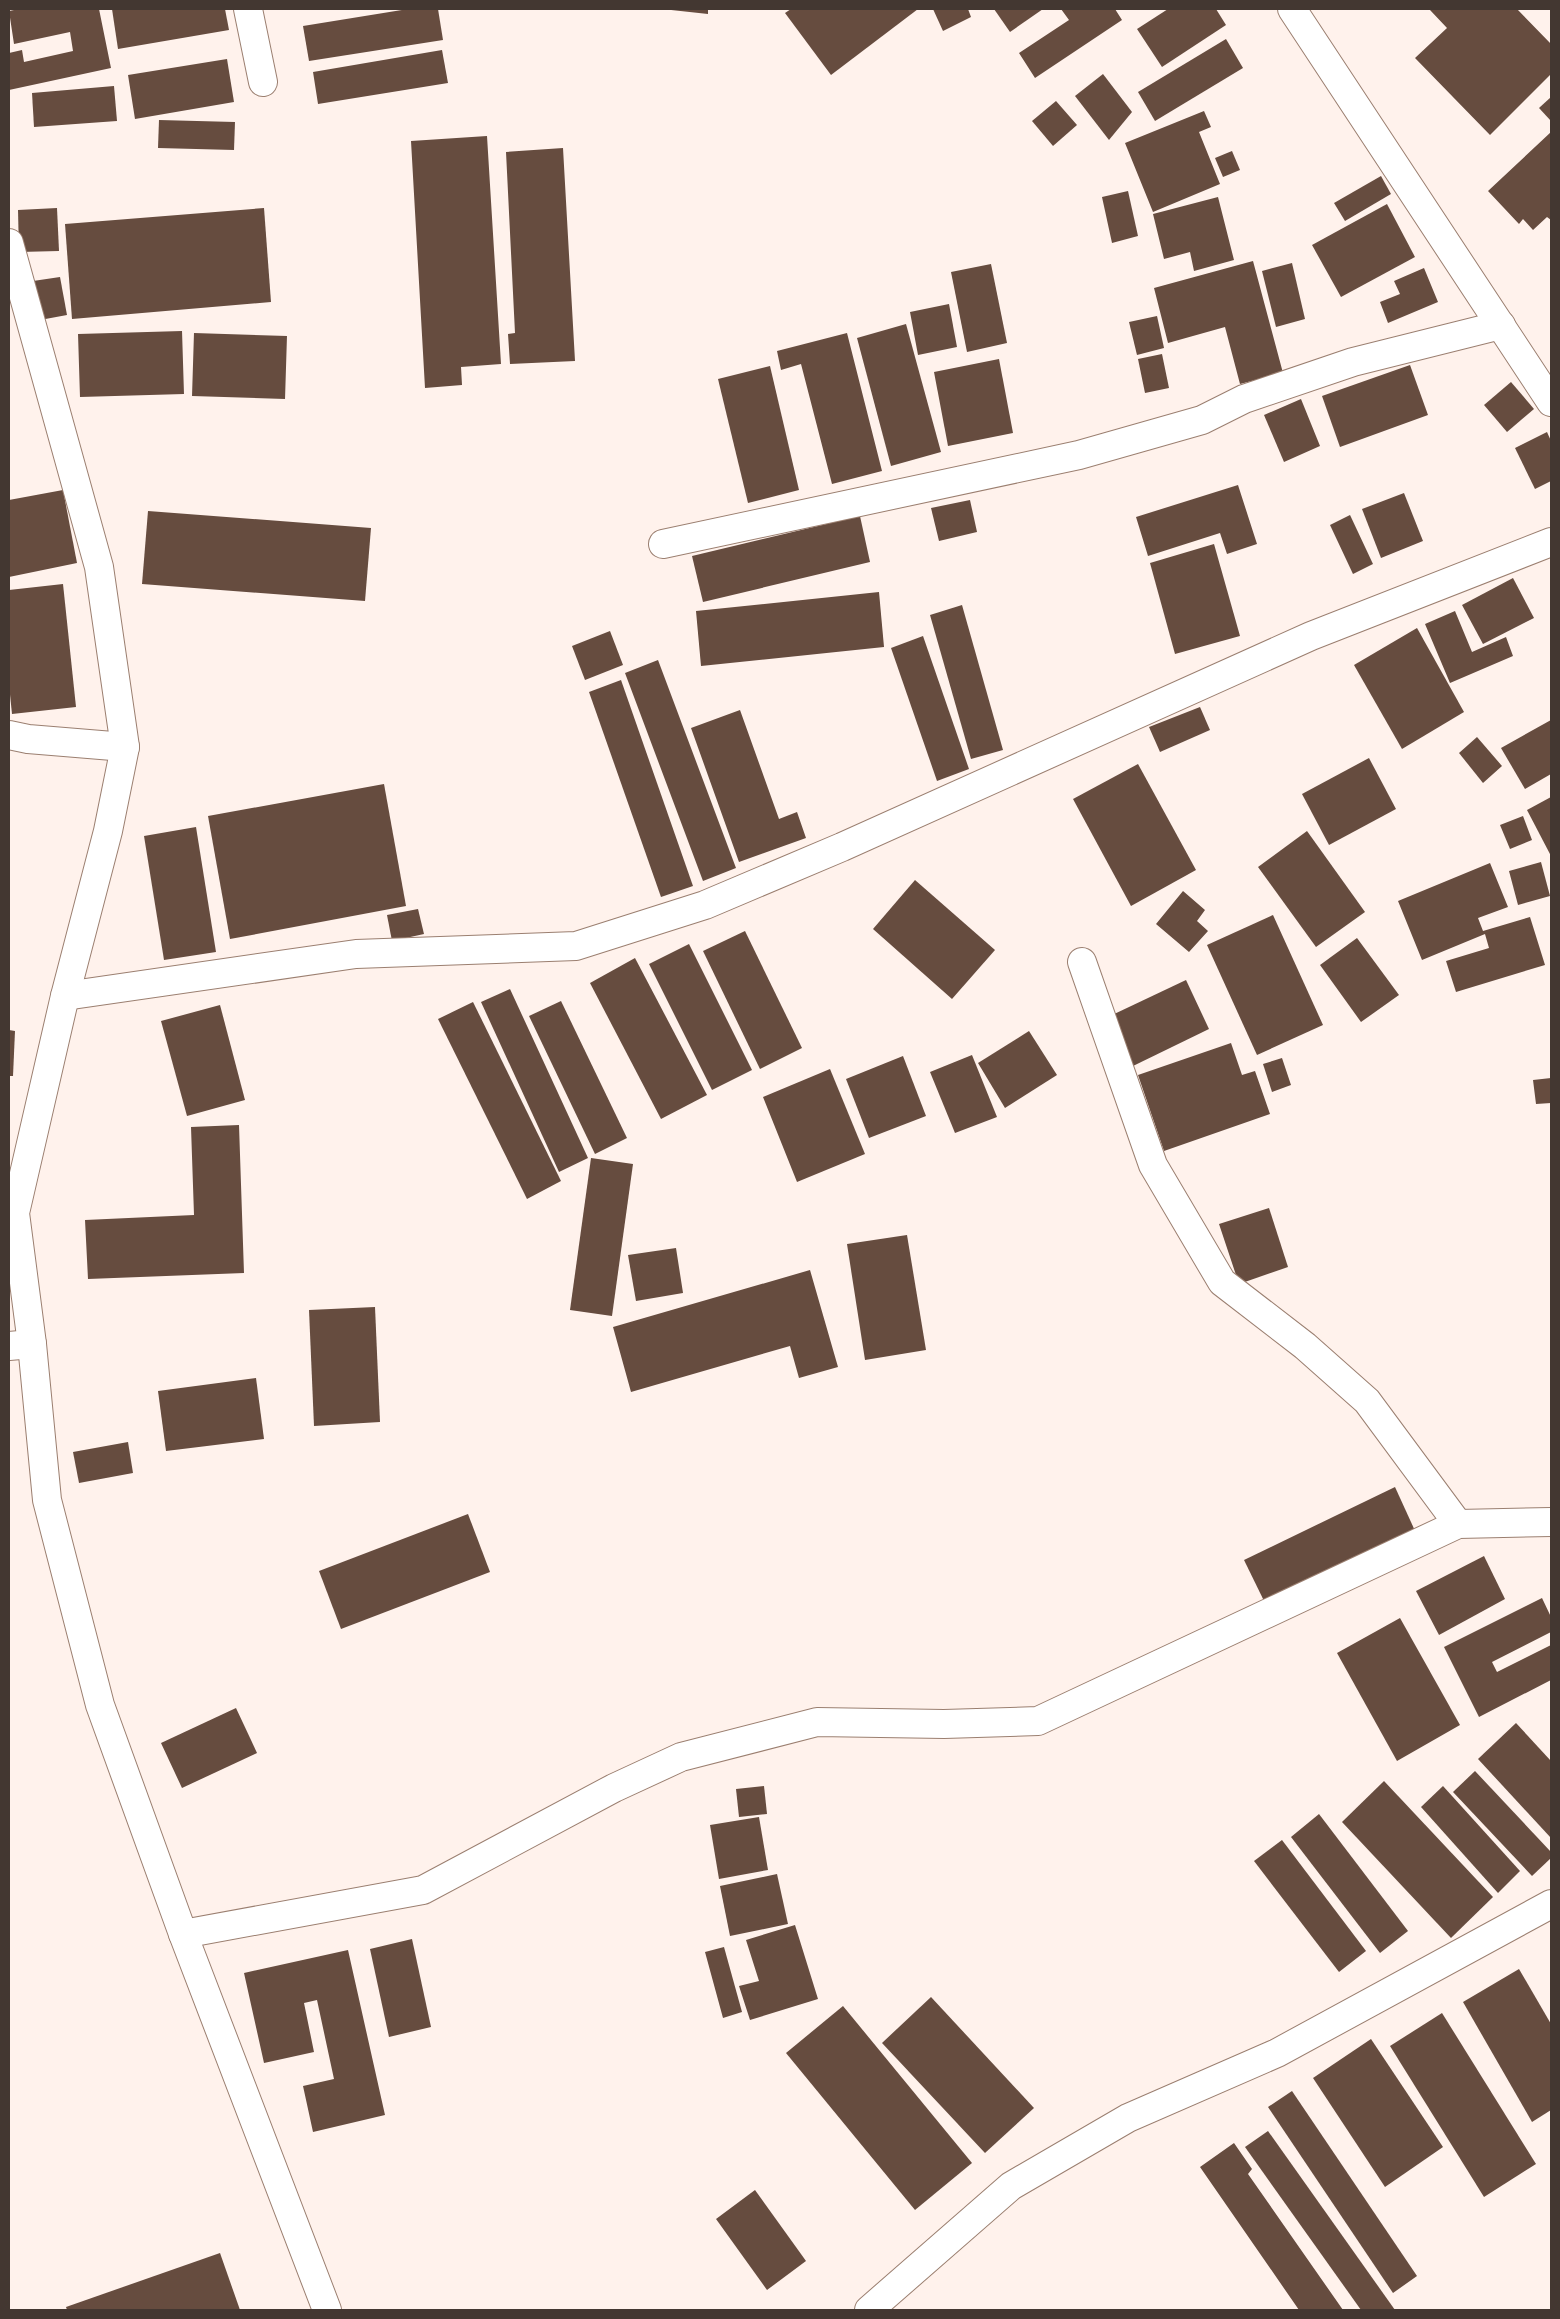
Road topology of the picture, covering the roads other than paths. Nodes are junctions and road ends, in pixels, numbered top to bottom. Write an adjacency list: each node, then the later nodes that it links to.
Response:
1 (248, 9): 3 (street)
2 (1292, 9): 5 (street)
3 (262, 82)
4 (9, 243): 10 (street)
5 (1501, 325): 6 (street); 8 (street)
6 (1551, 402)
7 (1551, 542): 12 (street)
8 (663, 544)
9 (9, 735): 10 (street)
10 (125, 747): 12 (street)
11 (1082, 962): 16 (street)
12 (65, 996): 13 (street)
13 (12, 1212): 14 (street)
14 (20, 1345): 18 (street)
15 (1551, 1522): 16 (street)
16 (1458, 1524): 18 (street)
17 (1551, 1904): 20 (street)
18 (183, 1934): 19 (street)
19 (327, 2310)
20 (869, 2310)

